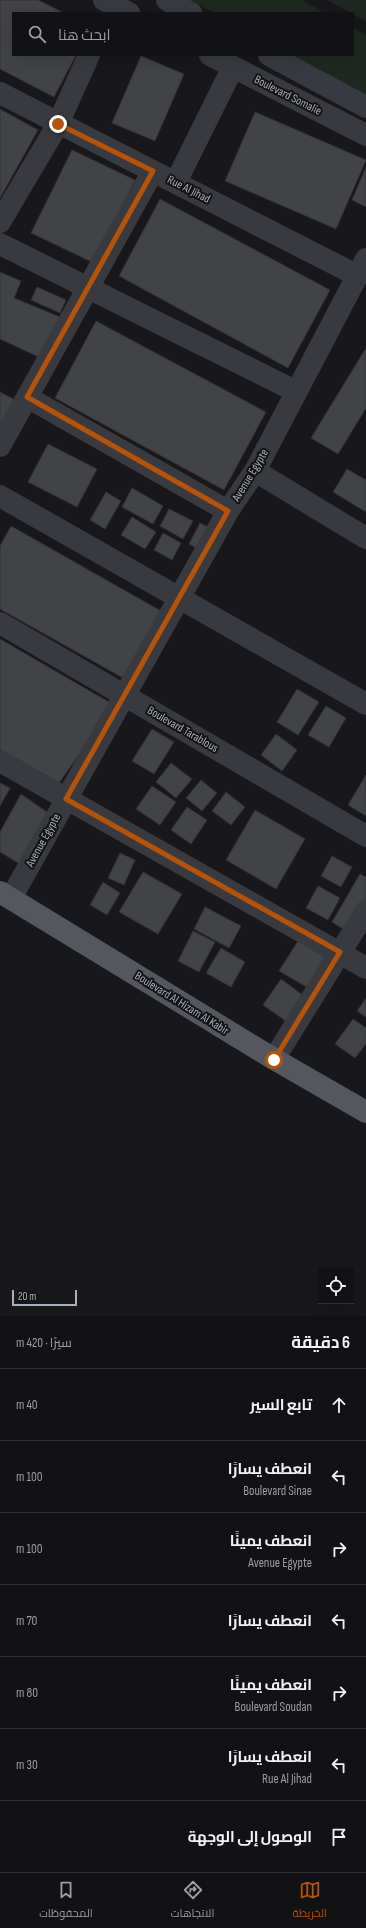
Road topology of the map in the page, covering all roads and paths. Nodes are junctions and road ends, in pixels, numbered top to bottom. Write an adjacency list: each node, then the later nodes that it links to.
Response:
1 (167, 0): 2 (street)
2 (189, 12)
3 (89, 56): 9 (street)
4 (212, 56): 6 (street, Boulevard Somalie)
5 (271, 56): 8 (street)
6 (233, 67): 10 (street, Boulevard Somalie); 12 (street)
7 (0, 93): 9 (street, Rue Al Jihad)
8 (366, 107)
9 (58, 124): 11 (street, Rue Al Jihad); 13 (street)
10 (366, 135)
11 (153, 171): 12 (street, Rue Al Jihad); 16 (street)
12 (176, 182): 15 (street, Rue Al Jihad)
13 (0, 222)
14 (0, 244): 16 (street)
15 (361, 267): 17 (street, Avenue Egypte)
16 (88, 286): 17 (street); 18 (street)
17 (295, 391): 20 (street, Avenue Egypte)
18 (27, 397): 19 (street); 22 (street)
19 (0, 446)
20 (255, 471): 22 (street, Avenue Egypte); 23 (street)
21 (0, 496): 24 (street)
22 (228, 511): 24 (street, Avenue Egypte)
23 (366, 538)
24 (179, 598): 26 (street, Avenue Egypte); 27 (street)
25 (0, 623): 26 (street, Boulevard Tarablous)
26 (125, 695): 29 (street, Avenue Egypte); 30 (street, Boulevard Tarablous)
27 (366, 704)
28 (0, 761): 29 (street)
29 (66, 799): 31 (street, Avenue Egypte); 33 (street)
30 (366, 836)
31 (5, 895): 35 (main road, Boulevard Al Hizam Al Kabir)
32 (366, 911): 33 (street)
33 (340, 952): 34 (street); 35 (street)
34 (366, 968)
35 (274, 1060): 36 (main road, Boulevard Al Hizam Al Kabir)
36 (366, 1112)

